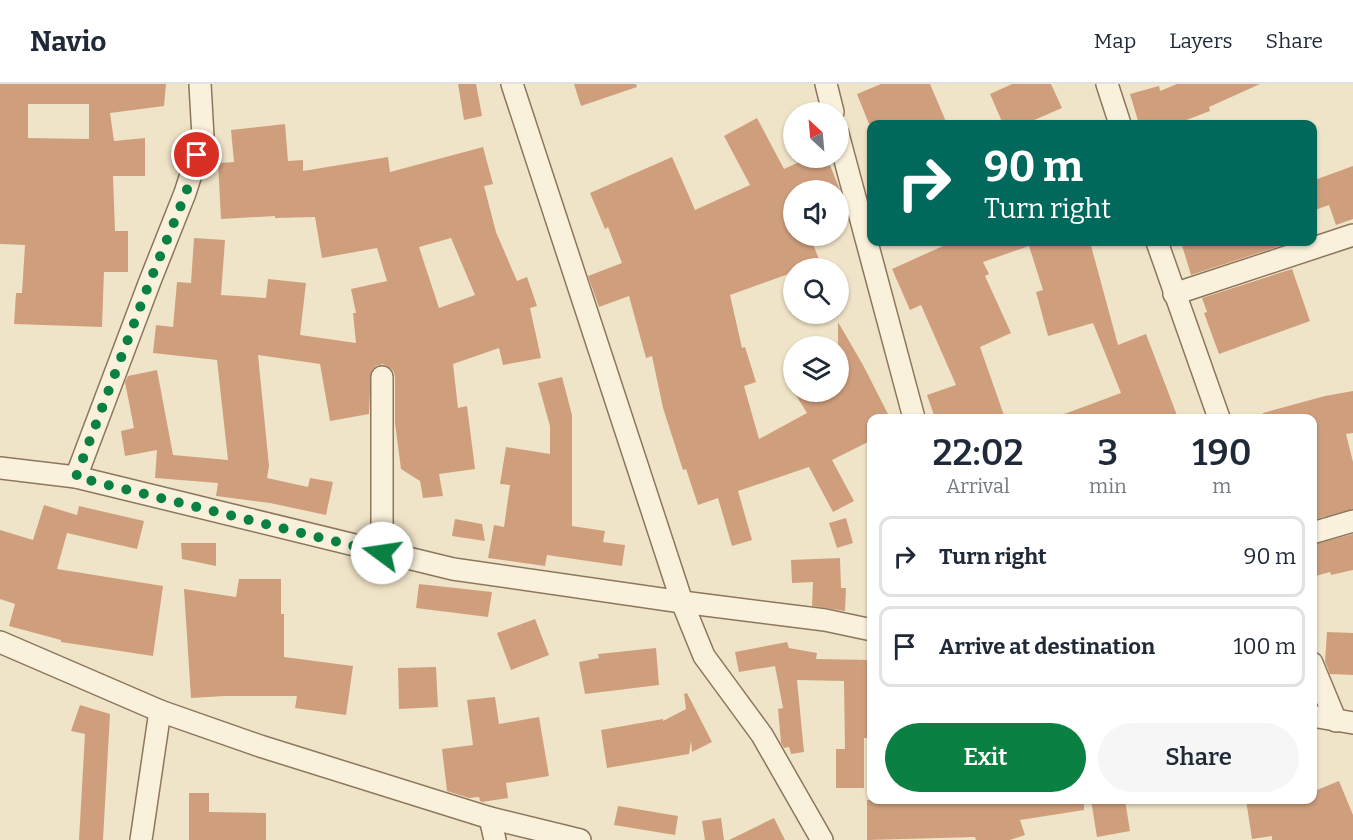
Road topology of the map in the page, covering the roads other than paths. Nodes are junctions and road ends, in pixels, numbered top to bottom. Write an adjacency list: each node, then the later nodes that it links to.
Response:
1 (200, 84): 17 (street)
2 (512, 84): 21 (street)
3 (826, 84): 5 (street)
4 (1107, 84): 6 (street)
5 (830, 102)
6 (1119, 120)
7 (847, 168): 9 (street)
8 (1353, 235): 12 (street)
9 (867, 242)
10 (868, 246): 14 (street)
11 (1158, 246): 12 (street)
12 (1174, 294): 15 (street)
13 (382, 377): 20 (street)
14 (913, 414)
15 (1218, 414)
16 (0, 468): 17 (street)
17 (76, 477): 20 (street)
18 (1353, 521): 19 (street)
19 (1317, 532)
20 (382, 553): 21 (street)
21 (682, 602): 22 (street); 32 (street)
22 (867, 629)
23 (0, 642): 25 (street)
24 (1317, 672): 27 (street)
25 (160, 711): 28 (street); 29 (street)
26 (1317, 717): 27 (street)
27 (1345, 722)
28 (490, 818): 30 (street); 31 (street)
29 (141, 840)
30 (495, 840)
31 (580, 840)
32 (822, 840)

